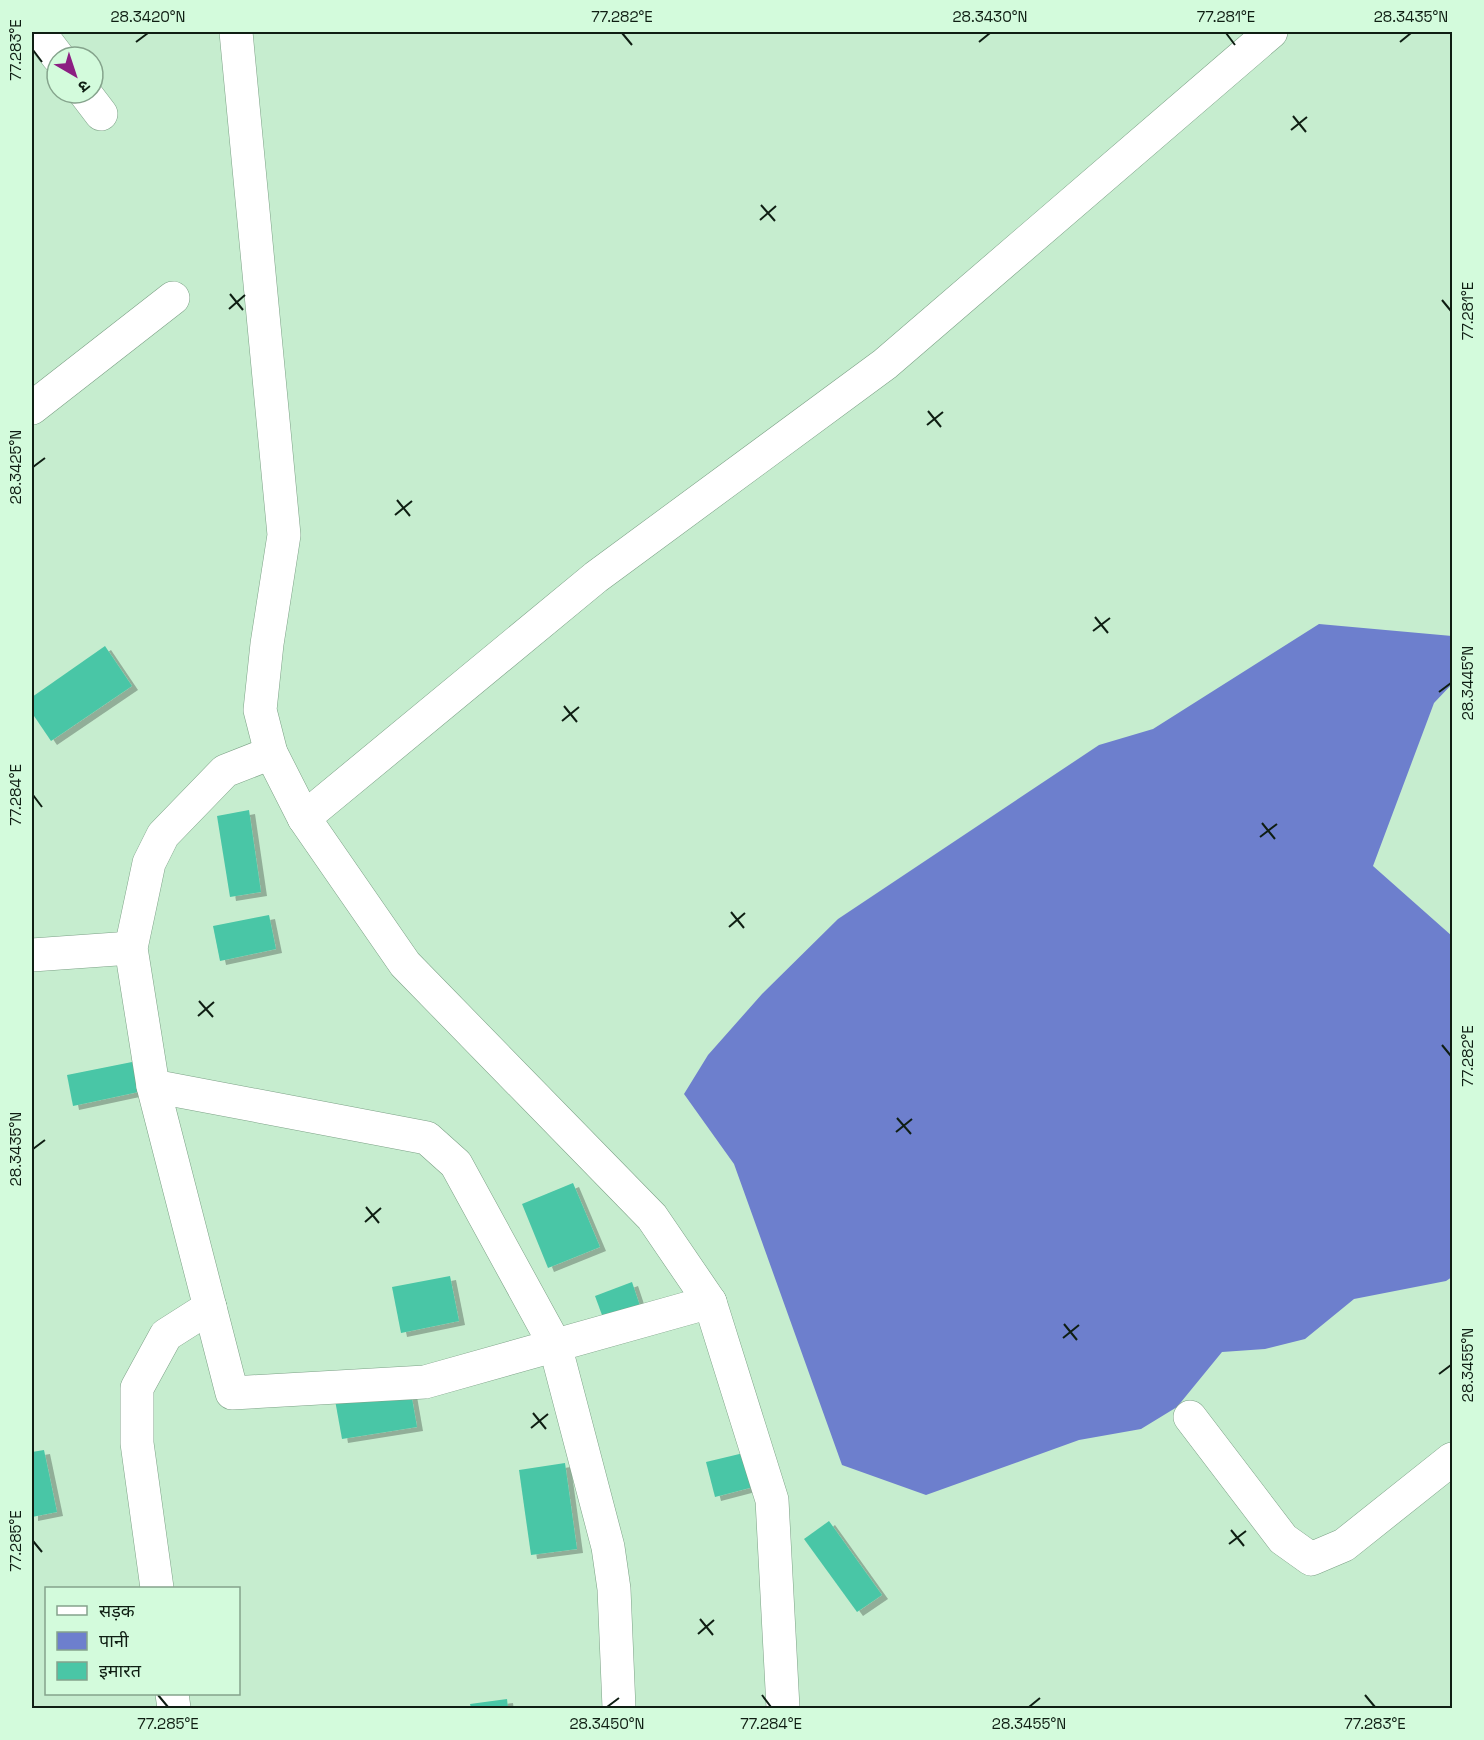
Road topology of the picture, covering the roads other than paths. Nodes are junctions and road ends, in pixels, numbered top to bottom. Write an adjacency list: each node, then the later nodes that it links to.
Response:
1 (39, 32): 4 (street)
2 (236, 32): 7 (street)
3 (1271, 32): 8 (street)
4 (49, 45)
5 (173, 298): 6 (street)
6 (32, 408)
7 (271, 753): 8 (street); 9 (street)
8 (304, 818): 12 (street)
9 (131, 948): 10 (street); 11 (street)
10 (32, 955)
11 (153, 1086): 13 (street); 14 (street)
12 (710, 1302): 14 (street); 19 (street)
13 (210, 1307): 14 (street); 17 (street)
14 (555, 1345): 18 (street)
15 (1190, 1417): 16 (street)
16 (1452, 1458)
17 (157, 1587)
18 (619, 1708)
19 (783, 1708)

